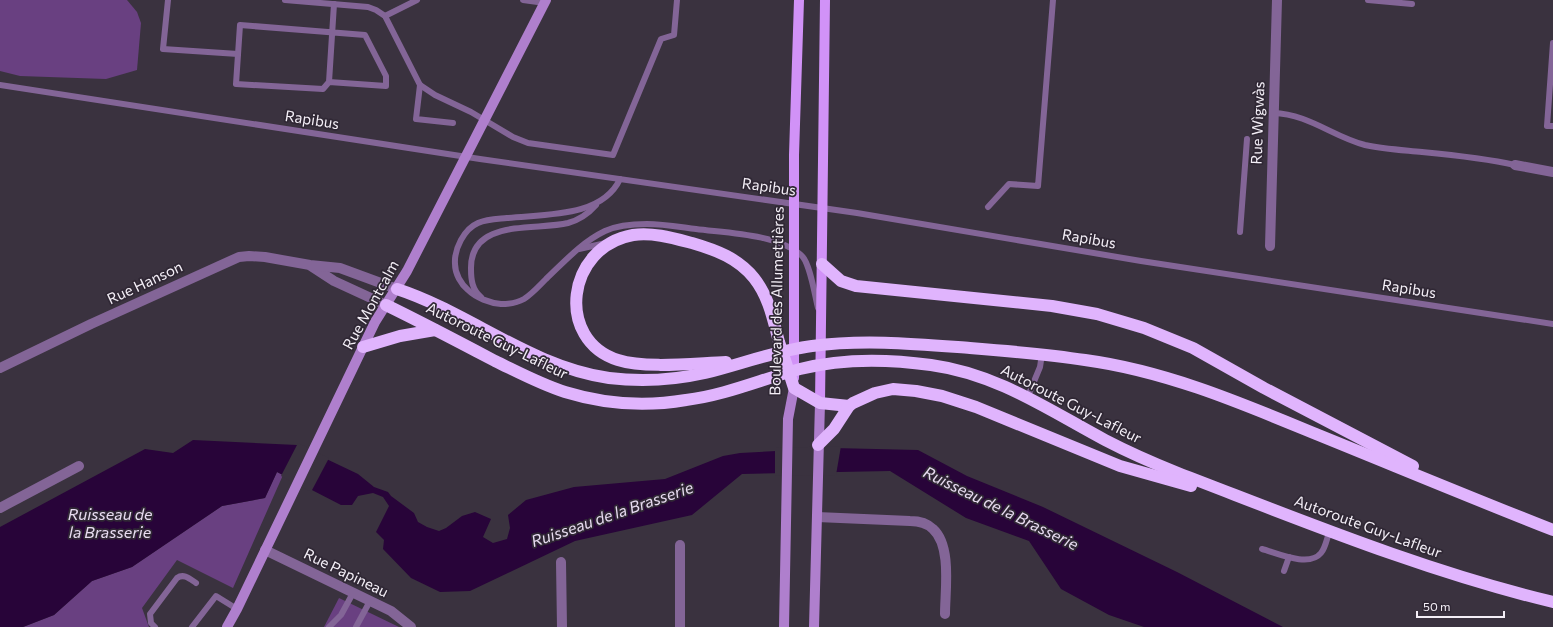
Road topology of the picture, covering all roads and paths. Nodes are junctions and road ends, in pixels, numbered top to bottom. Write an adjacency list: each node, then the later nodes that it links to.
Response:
1 (168, 0): 17 (lane)
2 (285, 0): 12 (lane)
3 (417, 0): 14 (lane)
4 (523, 0): 11 (lane)
5 (677, 0): 22 (lane)
6 (799, 0): 36 (main road, Boulevard des Allumettières)
7 (825, 0): 37 (main road)
8 (1053, 0): 31 (lane)
9 (1277, 0): 21 (street, Rue Wìgwàs)
10 (1368, 0): 13 (lane)
11 (545, 1): 22 (main road, Rue Montcalm)
12 (334, 4): 14 (lane); 15 (lane)
13 (1412, 4)
14 (384, 16): 19 (lane)
15 (333, 32): 17 (lane); 18 (lane); 18 (lane)
16 (1553, 43): 24 (lane)
17 (238, 54): 18 (lane)
18 (329, 82)
19 (420, 84): 22 (lane); 23 (lane)
20 (0, 85): 26 (lane, Rapibus)
21 (1273, 112): 27 (lane); 34 (street, Rue Wìgwàs)
22 (484, 120): 26 (main road, Rue Montcalm)
23 (453, 123)
24 (1553, 126)
25 (1247, 139): 32 (lane)
26 (465, 157): 29 (lane, Rapibus); 39 (main road, Rue Montcalm)
27 (1515, 165): 28 (street)
28 (1553, 172)
29 (620, 179): 30 (lane); 43 (lane, Rapibus)
30 (597, 203): 40 (lane); 40 (lane)
31 (988, 207)
32 (1240, 232)
33 (612, 241): 35 (lane); 47 (highway); 49 (highway)
34 (1270, 246)
35 (578, 250): 36 (lane); 40 (lane)
36 (794, 251): 42 (lane); 49 (main road, Boulevard des Allumettières)
37 (822, 264): 42 (main road); 55 (highway)
38 (310, 265): 39 (street, Rue Hanson); 41 (street, Rue Hanson); 48 (street, Rue Hanson)
39 (397, 289): 41 (main road, Rue Montcalm); 47 (highway, Autoroute Guy-Lafleur)
40 (485, 300)
41 (386, 305): 44 (highway, Autoroute Guy-Lafleur); 45 (main road, Rue Montcalm)
42 (822, 322): 51 (main road)
43 (1553, 324)
44 (436, 330): 45 (highway); 50 (highway, Autoroute Guy-Lafleur)
45 (363, 347): 63 (main road, Rue Montcalm)
46 (1042, 354): 47 (highway, Autoroute Guy-Lafleur); 50 (lane); 55 (highway, Autoroute Guy-Lafleur)
47 (744, 361)
48 (0, 368)
49 (794, 388): 51 (highway); 81 (main road, Boulevard des Allumettières)
50 (1028, 396): 56 (highway, Autoroute Guy-Lafleur)
51 (820, 403): 52 (highway); 53 (main road)
52 (849, 406): 53 (highway); 56 (highway)
53 (822, 438): 58 (main road)
54 (79, 466): 57 (street)
55 (1482, 501): 60 (highway, Autoroute Guy-Lafleur)
56 (1262, 505): 59 (highway, Autoroute Guy-Lafleur)
57 (0, 508)
58 (817, 517): 72 (street); 82 (main road)
59 (1330, 530): 64 (lane); 70 (highway, Autoroute Guy-Lafleur)
60 (1553, 530)
61 (680, 544): 80 (street)
62 (1262, 549): 64 (lane)
63 (265, 550): 68 (street, Rue Papineau); 71 (main road, Rue Montcalm)
64 (1289, 558): 66 (lane)
65 (561, 562): 79 (street)
66 (1284, 571)
67 (196, 583): 73 (lane)
68 (353, 593): 69 (street, Rue Papineau); 76 (lane)
69 (370, 601): 77 (lane); 78 (street, Rue Papineau)
70 (1553, 602)
71 (237, 609): 74 (lane); 75 (main road, Rue Montcalm)
72 (945, 614)
73 (155, 627)
74 (192, 627)
75 (227, 627)
76 (329, 627)
77 (356, 627)
78 (411, 627)
79 (562, 627)
80 (680, 627)
81 (784, 627)
82 (814, 627)

